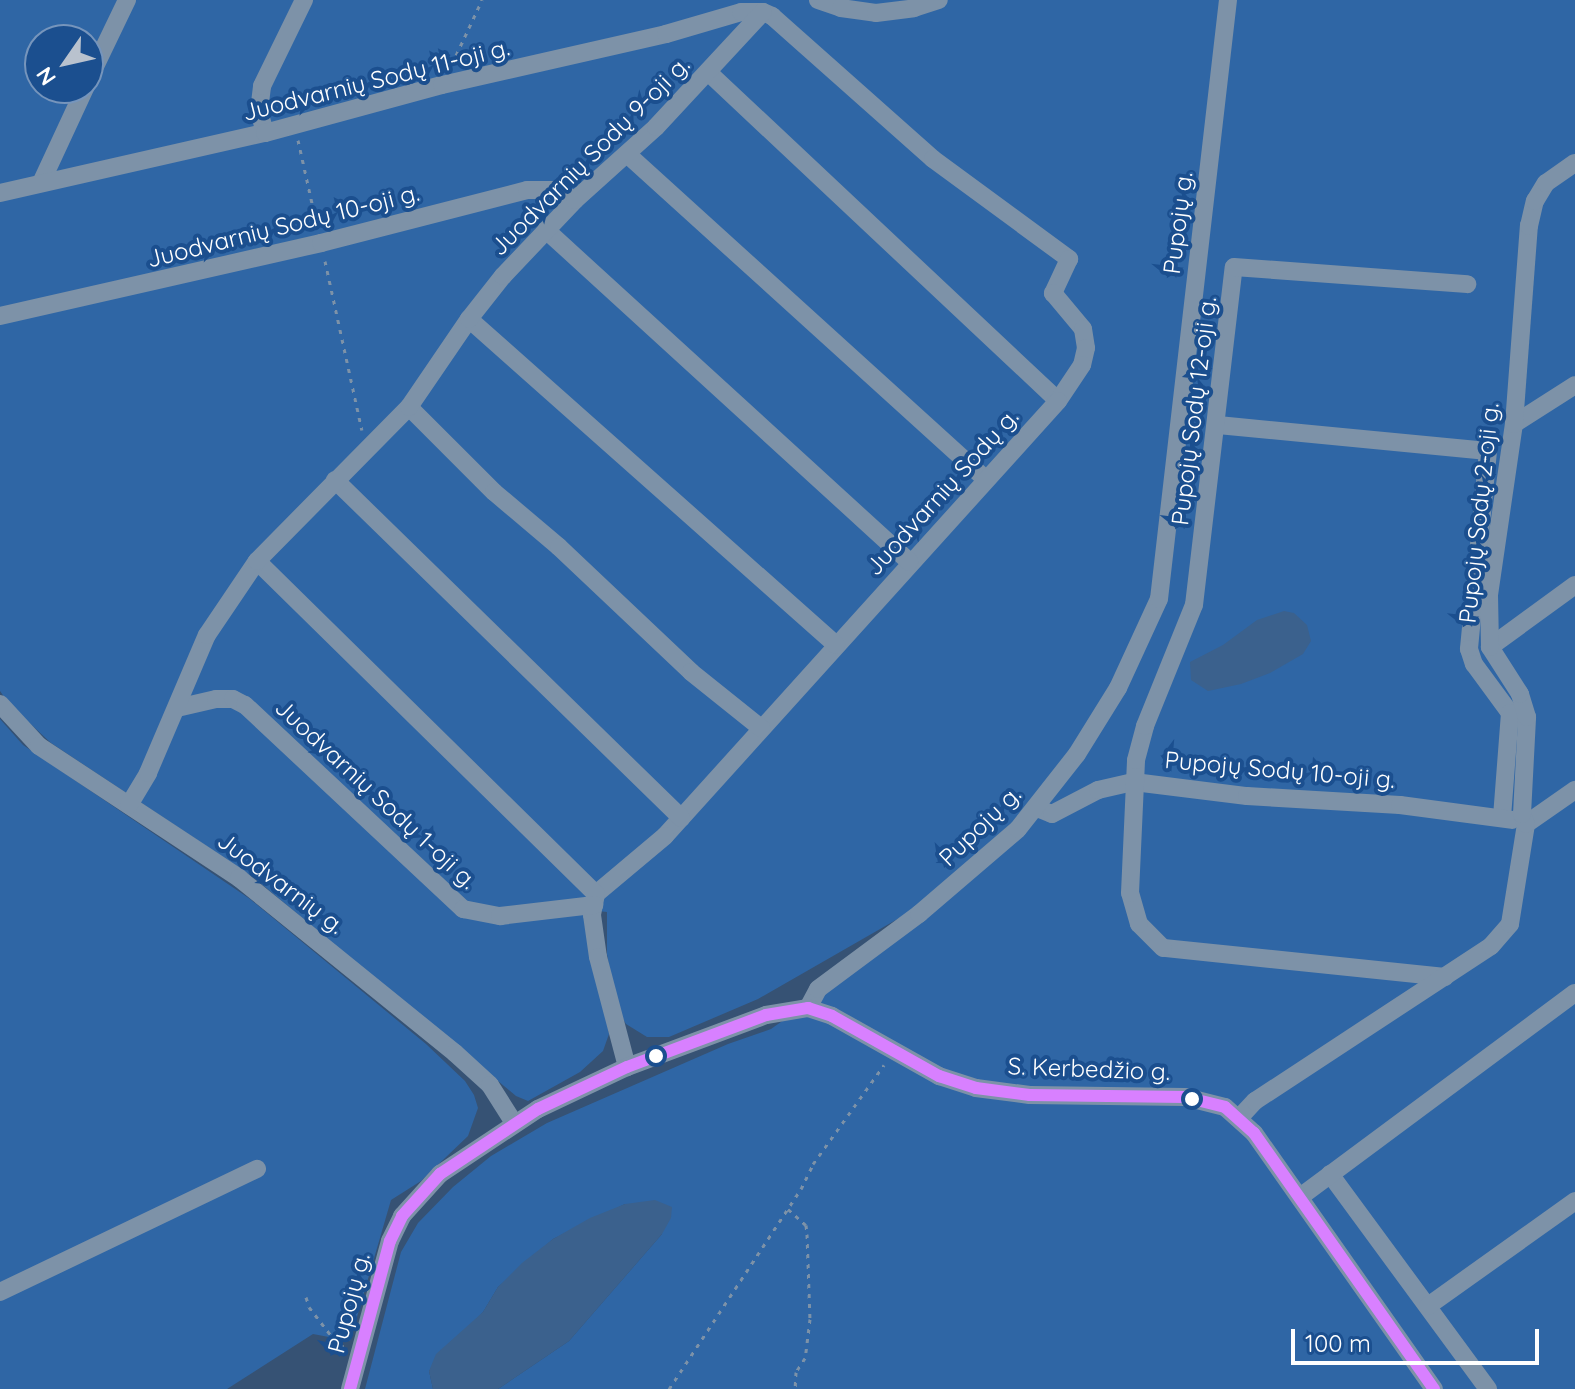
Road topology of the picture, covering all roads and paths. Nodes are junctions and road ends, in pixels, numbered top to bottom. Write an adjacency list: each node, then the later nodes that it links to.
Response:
1 (127, 0): 8 (street)
2 (304, 0): 13 (street)
3 (482, 0): 10 (path)
4 (818, 0): 5 (street)
5 (939, 0)
6 (1228, 0): 43 (street, Pupojų g.)
7 (763, 12): 9 (street, Juodvarnių Sodų 9-oji g.); 10 (street, Juodvarnių Sodų 11-oji g.); 25 (street, Juodvarnių Sodų g.)
8 (104, 48)
9 (708, 72): 14 (street, Juodvarnių Sodų 9-oji g.); 25 (street)
10 (442, 85): 12 (street, Juodvarnių Sodų 11-oji g.)
11 (78, 104): 16 (street)
12 (294, 125): 13 (street, Juodvarnių Sodų 11-oji g.); 20 (path)
13 (265, 133): 16 (street, Juodvarnių Sodų 11-oji g.)
14 (627, 154): 18 (street, Juodvarnių Sodų 9-oji g.); 30 (street)
15 (1575, 163): 27 (street, Pupojų Sodų 2-oji g.)
16 (41, 183): 17 (street, Juodvarnių Sodų 11-oji g.)
17 (0, 193)
18 (575, 200): 19 (street, Juodvarnių Sodų 9-oji g.); 20 (street, Juodvarnių Sodų 10-oji g.)
19 (546, 230): 23 (street, Juodvarnių Sodų 9-oji g.); 33 (street)
20 (321, 243): 22 (street, Juodvarnių Sodų 10-oji g.); 29 (path)
21 (1467, 284): 28 (street, Pupojų Sodų 12-oji g.)
22 (0, 316)
23 (469, 319): 26 (street, Juodvarnių Sodų 9-oji g.); 35 (street)
24 (1575, 385): 27 (street)
25 (1058, 401): 30 (street, Juodvarnių Sodų g.)
26 (409, 407): 29 (street, Juodvarnių Sodų 9-oji g.); 39 (street)
27 (1514, 424): 36 (street, Pupojų Sodų 2-oji g.)
28 (1218, 425): 40 (street, Pupojų Sodų 12-oji g.); 44 (street)
29 (366, 449): 31 (street, Juodvarnių Sodų 9-oji g.)
30 (985, 479): 33 (street, Juodvarnių Sodų g.)
31 (335, 480): 32 (street, Juodvarnių Sodų 9-oji g.); 45 (street)
32 (257, 561): 38 (street, Juodvarnių Sodų 9-oji g.); 47 (street)
33 (909, 562): 35 (street, Juodvarnių Sodų g.)
34 (1575, 585): 36 (street)
35 (836, 645): 39 (street, Juodvarnių Sodų g.)
36 (1490, 647): 46 (street, Pupojų Sodų 2-oji g.)
37 (0, 704): 42 (street, Juodvarnių g.)
38 (177, 708): 42 (street, Juodvarnių Sodų 9-oji g.); 47 (street, Juodvarnių Sodų 1-oji g.)
39 (761, 728): 45 (street, Juodvarnių Sodų g.)
40 (1134, 782): 43 (street, Pupojų Sodų 10-oji g.); 44 (street, Pupojų Sodų 10-oji g.); 48 (street, Pupojų Sodų 12-oji g.)
41 (1575, 790): 46 (street)
42 (129, 805): 54 (street, Juodvarnių g.)
43 (1037, 808): 50 (street, Pupojų g.)
44 (1502, 817): 46 (street, Pupojų Sodų 10-oji g.)
45 (681, 818): 47 (street, Juodvarnių Sodų g.)
46 (1526, 824): 48 (street, Pupojų Sodų 2-oji g.)
47 (595, 900): 52 (street)
48 (1445, 977): 53 (street, Pupojų Sodų 2-oji g.)
49 (1575, 993): 56 (street)
50 (808, 1008): 51 (street, S. Kerbedžio g.); 52 (street, Pupojų g.)
51 (893, 1053): 53 (street, S. Kerbedžio g.); 59 (path)
52 (627, 1067): 54 (street, Pupojų g.)
53 (1240, 1117): 57 (street, S. Kerbedžio g.)
54 (514, 1123): 63 (street, Pupojų g.)
55 (257, 1169): 60 (street)
56 (1330, 1174): 57 (street); 62 (street)
57 (1300, 1197): 67 (street, S. Kerbedžio g.)
58 (1575, 1201): 62 (street)
59 (788, 1209): 65 (path); 66 (path)
60 (0, 1292)
61 (306, 1297): 63 (path)
62 (1428, 1306): 68 (street)
63 (362, 1344): 64 (street, Pupojų g.)
64 (350, 1389)
65 (669, 1389)
66 (795, 1389)
67 (1434, 1389)
68 (1488, 1389)

